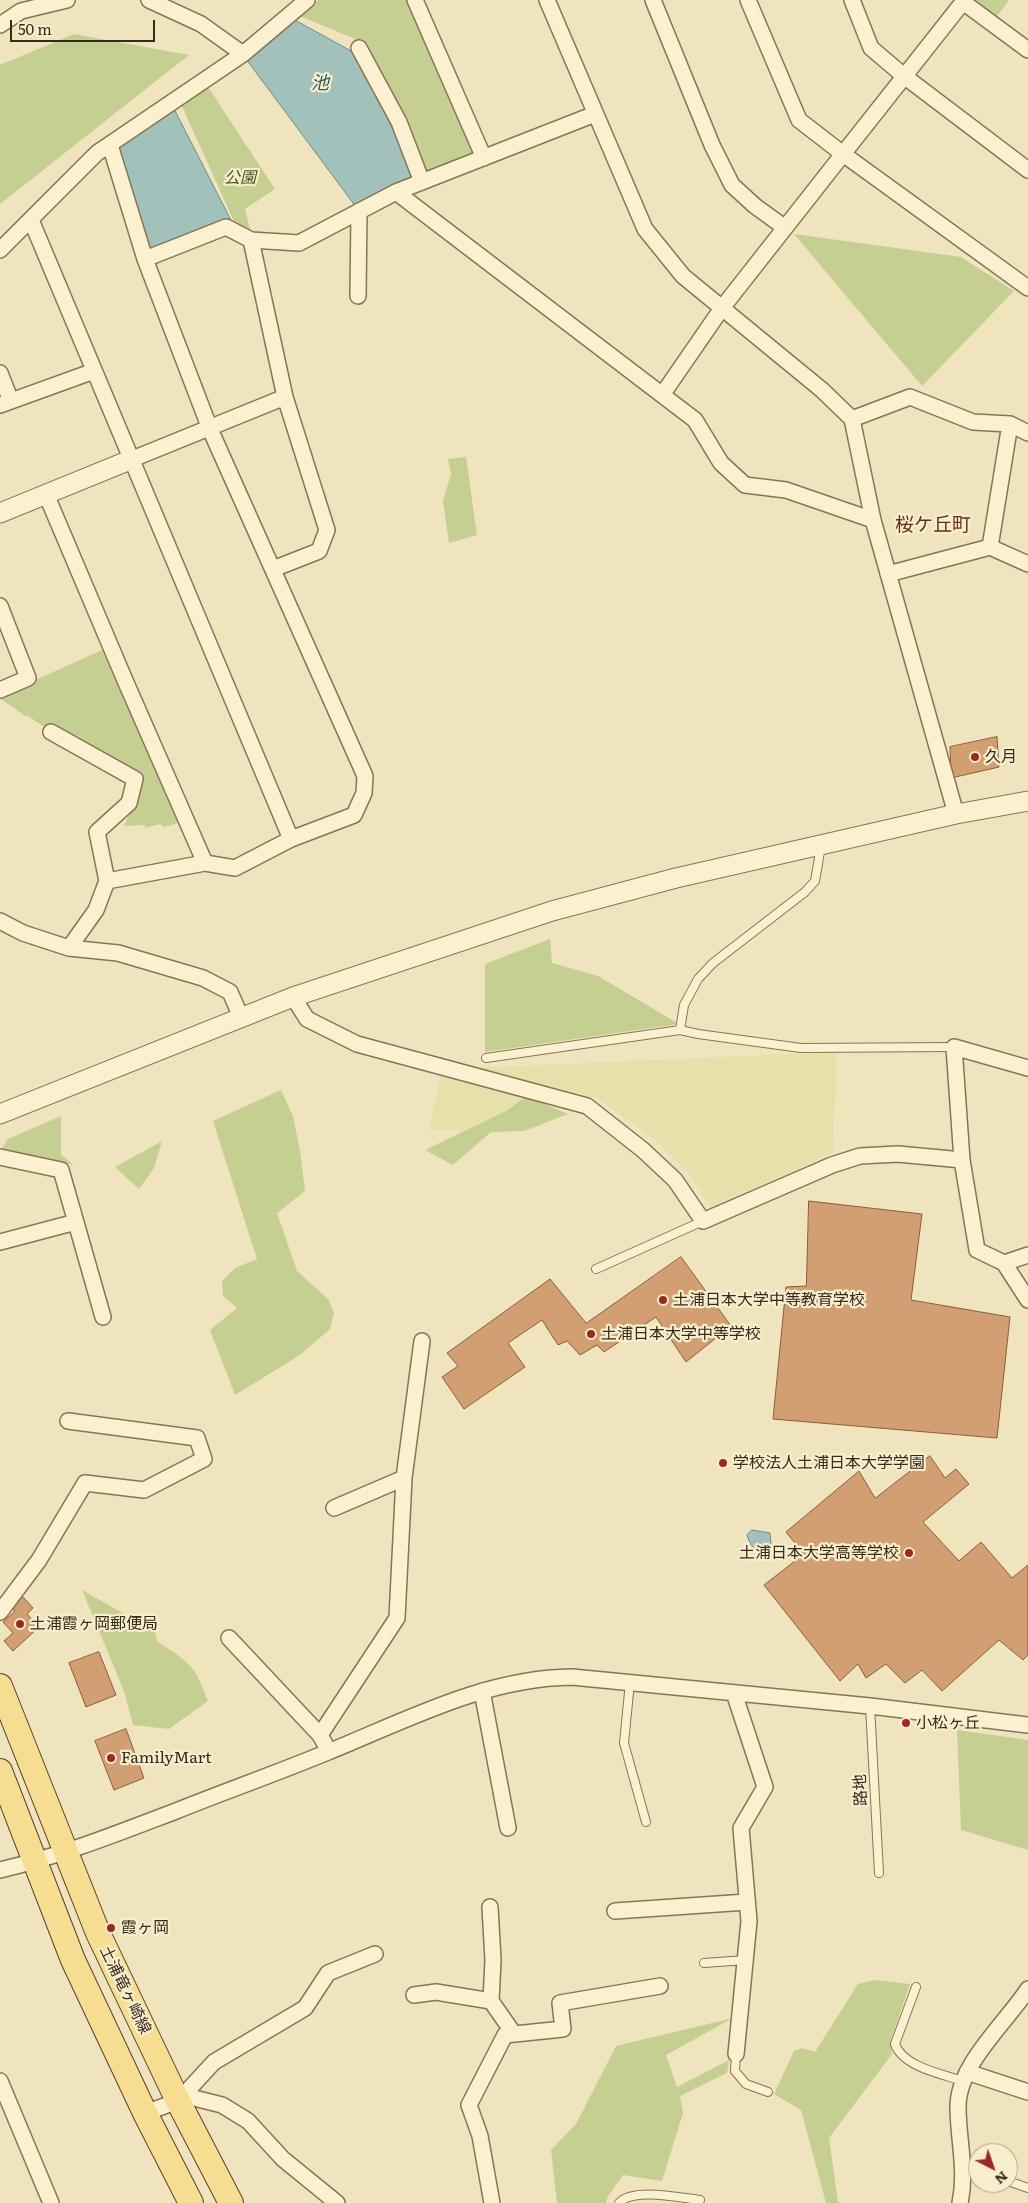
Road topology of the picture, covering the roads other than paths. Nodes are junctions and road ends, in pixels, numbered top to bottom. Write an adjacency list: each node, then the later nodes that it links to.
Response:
1 (67, 0): 10 (street)
2 (149, 0): 13 (street)
3 (307, 0): 13 (street)
4 (415, 0): 18 (street)
5 (548, 0): 15 (street)
6 (653, 0): 24 (street)
7 (748, 0): 17 (street)
8 (852, 0): 14 (street)
9 (962, 1): 12 (street); 14 (street)
10 (0, 24)
11 (359, 48): 20 (street)
12 (1028, 50)
13 (243, 54): 16 (street)
14 (904, 76): 17 (street); 19 (street)
15 (595, 114): 18 (street); 30 (street)
16 (110, 145): 23 (street); 27 (street)
17 (842, 154): 24 (street); 28 (street)
18 (484, 158): 20 (street)
19 (1028, 170)
20 (422, 182): 21 (street)
21 (396, 192): 22 (street); 33 (street)
22 (359, 211): 25 (street); 29 (street)
23 (31, 220): 26 (street); 31 (street)
24 (784, 227): 30 (street)
25 (252, 240): 27 (street); 34 (street)
26 (0, 250)
27 (145, 259): 38 (street)
28 (1028, 288)
29 (358, 296)
30 (722, 308): 33 (street); 36 (street)
31 (94, 371): 35 (street); 40 (street)
32 (0, 372): 35 (street)
33 (662, 394): 43 (street)
34 (285, 397): 38 (street); 46 (street)
35 (6, 403)
36 (852, 419): 37 (street); 43 (street)
37 (1010, 424): 39 (street); 44 (street)
38 (210, 429): 40 (street); 46 (street)
39 (1028, 434)
40 (130, 460): 41 (street); 53 (street)
41 (46, 494): 42 (street); 55 (street)
42 (0, 513)
43 (873, 520): 47 (street)
44 (990, 547): 45 (street); 47 (street)
45 (1028, 564)
46 (273, 569): 53 (street)
47 (888, 574): 52 (street)
48 (0, 606): 49 (street)
49 (0, 690)
50 (51, 732): 56 (street)
51 (1028, 801): 52 (street)
52 (956, 814): 54 (street)
53 (291, 840): 55 (street)
54 (821, 845): 59 (street); 61 (lane)
55 (205, 863): 56 (street)
56 (107, 881): 58 (street)
57 (0, 921): 58 (street)
58 (69, 948): 60 (street)
59 (293, 997): 60 (street); 68 (street)
60 (241, 1017): 65 (street)
61 (680, 1030): 62 (lane); 63 (lane)
62 (954, 1048): 64 (street); 67 (street)
63 (486, 1058)
64 (1028, 1068)
65 (0, 1114)
66 (0, 1157): 69 (street)
67 (962, 1160): 68 (street); 72 (street)
68 (703, 1220): 73 (lane)
69 (76, 1222): 70 (street); 75 (street)
70 (0, 1242)
71 (1028, 1255): 72 (street)
72 (1004, 1263): 74 (street)
73 (596, 1269)
74 (1028, 1300)
75 (103, 1317)
76 (422, 1341): 78 (street)
77 (68, 1421): 80 (street)
78 (404, 1478): 79 (street); 88 (street)
79 (334, 1508)
80 (0, 1612)
81 (229, 1638): 88 (street)
82 (630, 1682): 84 (street); 85 (street); 91 (lane)
83 (0, 1686): 93 (main road, 土浦竜ヶ崎線)
84 (482, 1691): 89 (street); 92 (street)
85 (734, 1693): 86 (street); 97 (street)
86 (870, 1706): 87 (street); 96 (lane, 路地)
87 (1028, 1725)
88 (320, 1736): 89 (street)
89 (329, 1752): 93 (street)
90 (0, 1771): 94 (main road, 土浦竜ヶ崎線)
91 (646, 1822)
92 (508, 1828)
93 (66, 1852): 94 (street); 114 (main road, 土浦竜ヶ崎線)
94 (34, 1862): 95 (street); 115 (main road, 土浦竜ヶ崎線)
95 (0, 1870)
96 (879, 1873)
97 (748, 1902): 99 (street); 101 (street)
98 (490, 1907): 107 (street)
99 (615, 1911)
100 (375, 1954): 114 (street)
101 (746, 1960): 102 (lane); 109 (street)
102 (704, 1963)
103 (660, 1986): 108 (street)
104 (916, 1987): 110 (lane)
105 (1027, 1992): 110 (street)
106 (414, 1996): 107 (street)
107 (491, 2001): 108 (street)
108 (514, 2034): 123 (street)
109 (736, 2054): 112 (lane)
110 (965, 2076): 113 (street); 116 (street)
111 (0, 2081): 119 (street)
112 (768, 2092)
113 (1028, 2092)
114 (178, 2101): 115 (street); 121 (main road, 土浦竜ヶ崎線); 122 (street)
115 (145, 2113): 120 (main road, 土浦竜ヶ崎線)
116 (968, 2156)
117 (968, 2180): 125 (street)
118 (700, 2200): 124 (lane)
119 (51, 2203)
120 (191, 2203)
121 (231, 2203)
122 (337, 2203)
123 (492, 2203)
124 (619, 2203)
125 (960, 2203)

